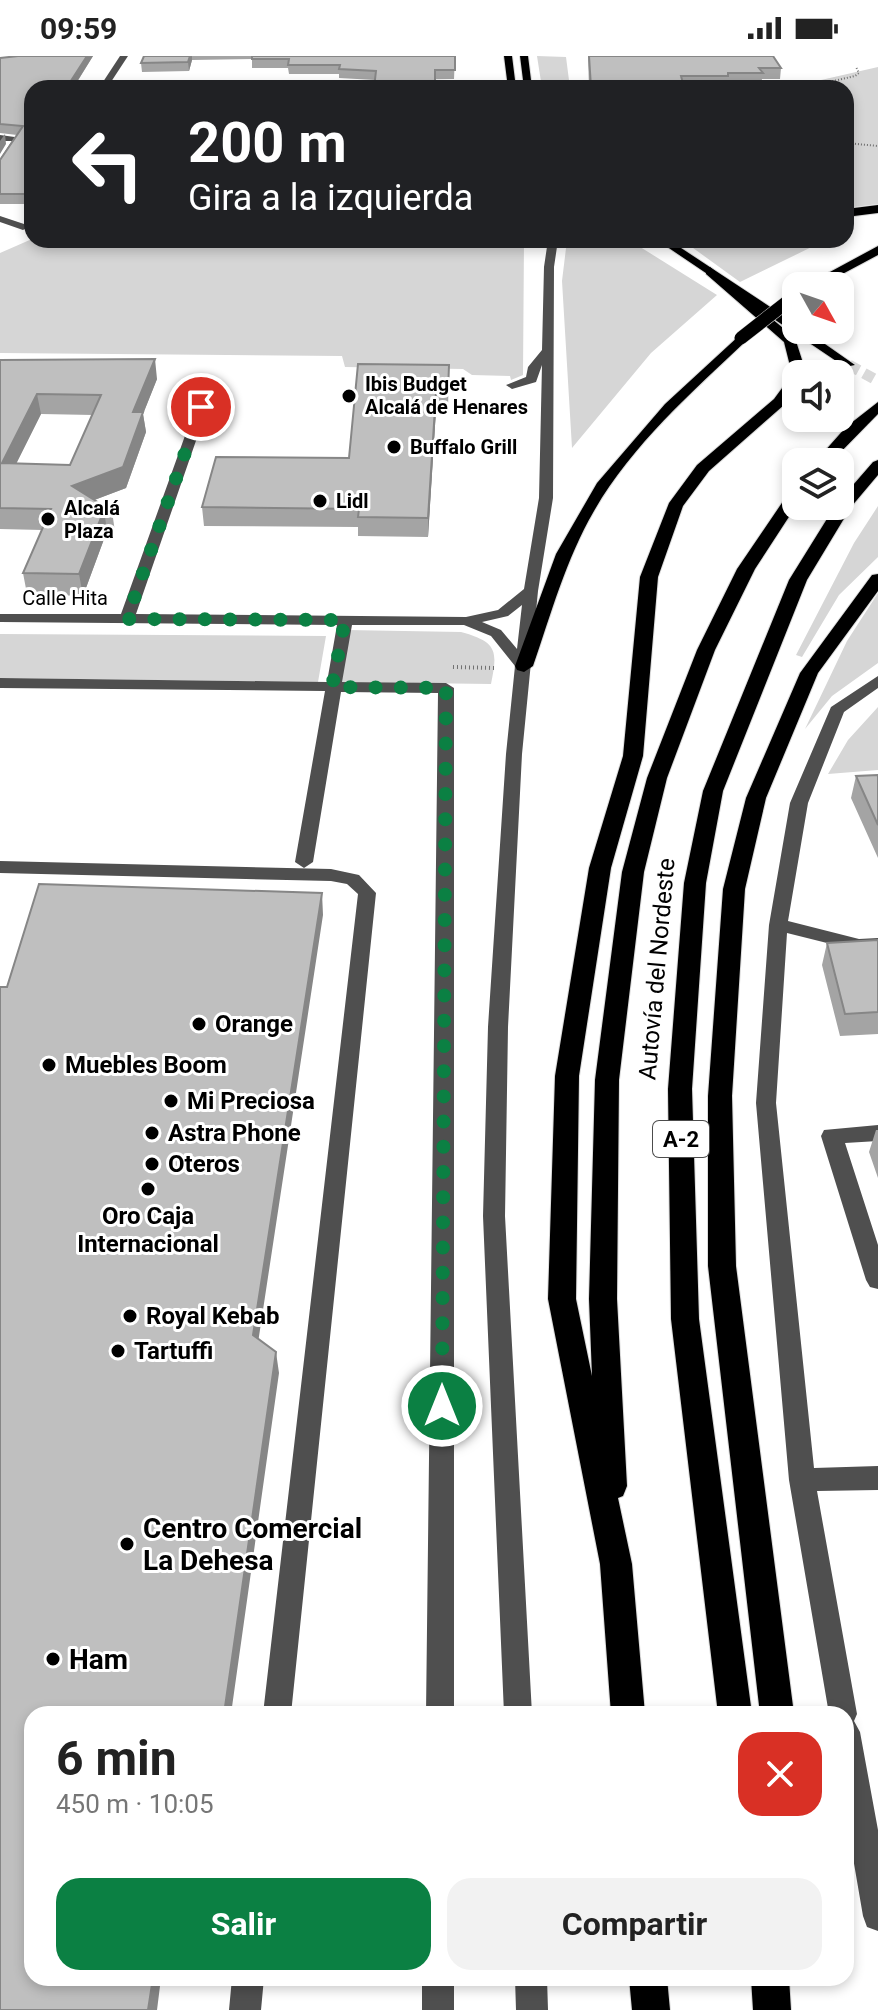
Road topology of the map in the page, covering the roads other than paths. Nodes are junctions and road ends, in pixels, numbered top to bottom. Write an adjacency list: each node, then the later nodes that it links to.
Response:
1 (124, 56): 4 (street)
2 (508, 56): 5 (main road)
3 (524, 56): 6 (main road)
4 (108, 80)
5 (511, 80)
6 (527, 80)
7 (0, 138): 8 (street)
8 (0, 166)
9 (878, 209): 10 (highway)
10 (854, 212)
11 (0, 219): 12 (street)
12 (23, 227)
13 (552, 248): 21 (street)
14 (674, 248): 16 (main road)
15 (878, 250): 17 (highway)
16 (710, 271): 19 (main road); 47 (highway)
17 (836, 272)
18 (782, 306): 35 (highway, bridge)
19 (782, 320)
20 (818, 344): 22 (main road)
21 (549, 349): 25 (street); 25 (street)
22 (842, 360)
23 (211, 380): 32 (street)
24 (878, 406): 26 (highway)
25 (549, 414): 30 (street)
26 (835, 448)
27 (878, 465): 52 (highway, Autovía del Nordeste / A-2)
28 (782, 515): 47 (highway, Autovía del Nordeste)
29 (878, 579): 53 (highway)
30 (531, 591): 34 (street, Calle Hita); 35 (street)
31 (0, 618): 32 (street, Calle Hita)
32 (127, 619): 33 (street, Calle Hita)
33 (345, 620): 34 (street, Calle Hita); 38 (street)
34 (466, 621): 35 (street, Calle Hita)
35 (524, 666): 50 (street)
36 (878, 681): 41 (street)
37 (0, 683): 38 (street)
38 (332, 687): 39 (street); 49 (street)
39 (304, 862)
40 (0, 867): 48 (street)
41 (778, 925): 42 (street); 46 (street)
42 (878, 944)
43 (878, 1133): 44 (street)
44 (878, 1280)
45 (878, 1478): 46 (street)
46 (802, 1480): 54 (street)
47 (616, 1564): 51 (highway)
48 (278, 1706)
49 (440, 1706)
50 (518, 1706)
51 (627, 1706)
52 (734, 1706)
53 (776, 1706)
54 (842, 1706)
55 (854, 1778): 56 (street)
56 (878, 1916)
57 (247, 1986): 61 (street)
58 (438, 1986): 62 (street)
59 (531, 1986): 63 (street)
60 (649, 1986): 64 (highway)
61 (245, 2010)
62 (438, 2010)
63 (532, 2010)
64 (651, 2010)

